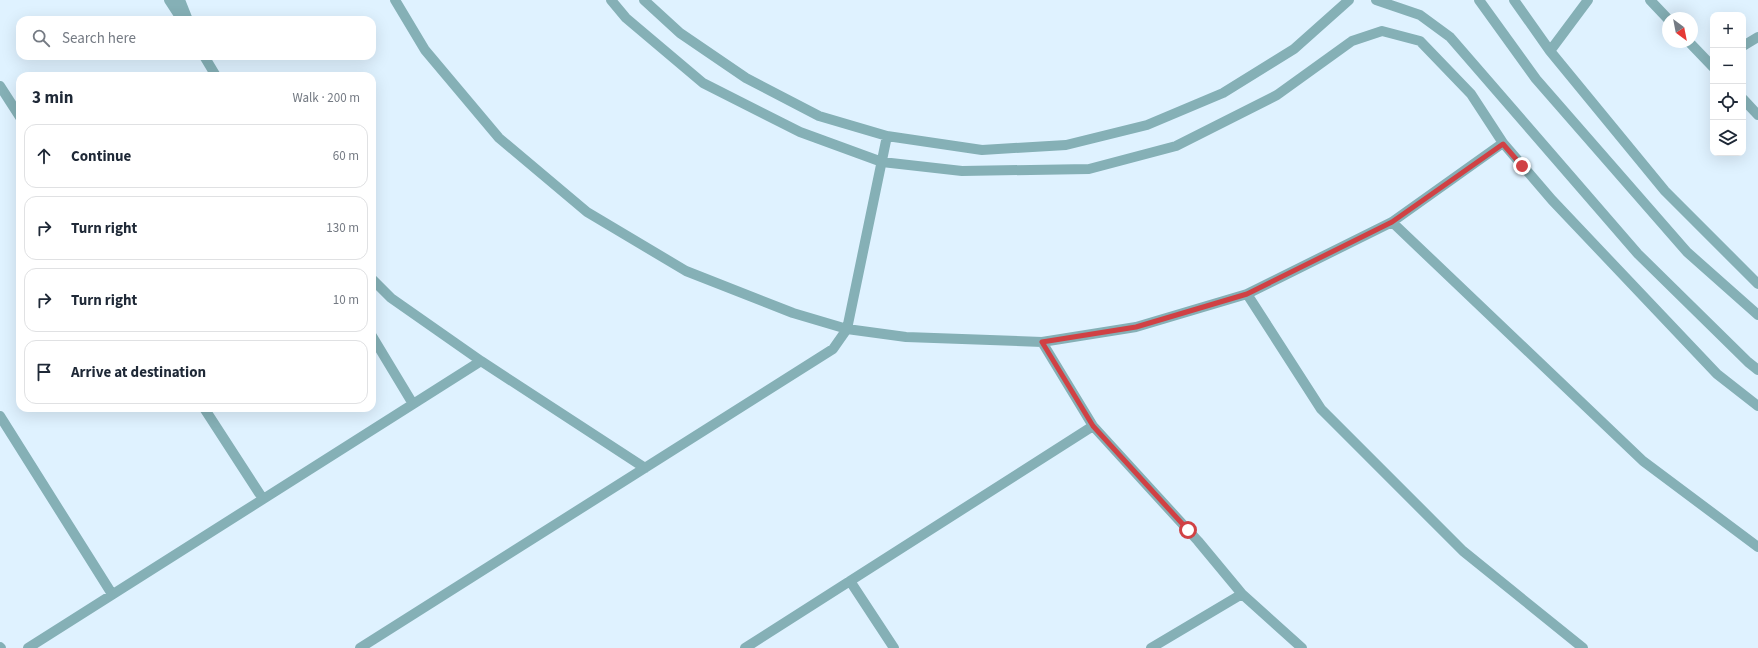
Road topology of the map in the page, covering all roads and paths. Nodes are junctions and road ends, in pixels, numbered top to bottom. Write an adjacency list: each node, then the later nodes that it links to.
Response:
1 (169, 0): 13 (street)
2 (180, 0): 14 (street)
3 (395, 0): 34 (street)
4 (611, 0): 28 (street)
5 (644, 0): 26 (street)
6 (1349, 0): 26 (street)
7 (1376, 0): 38 (street)
8 (1479, 0): 33 (street)
9 (1514, 0): 18 (street)
10 (1588, 0): 18 (street)
11 (1650, 0): 12 (street)
12 (1662, 13)
13 (179, 16)
14 (186, 16)
15 (1758, 37): 16 (street)
16 (1746, 44)
17 (1695, 48): 20 (street)
18 (1550, 51): 31 (street)
19 (206, 60): 21 (street)
20 (1710, 63)
21 (214, 72)
22 (0, 86): 24 (street)
23 (1746, 102): 25 (street)
24 (16, 111)
25 (1758, 115)
26 (887, 136): 28 (street)
27 (1503, 144): 28 (street); 29 (street); 40 (street)
28 (882, 162): 34 (street)
29 (1392, 222): 32 (street); 46 (street)
30 (376, 283): 37 (street)
31 (1758, 284)
32 (1247, 294): 35 (street); 56 (street)
33 (1758, 315)
34 (847, 329): 35 (street); 44 (street)
35 (1042, 342): 43 (street)
36 (376, 343): 39 (street)
37 (480, 361): 39 (street); 44 (street)
38 (1758, 370)
39 (413, 404): 45 (street)
40 (1758, 406)
41 (207, 412): 45 (street)
42 (0, 416): 48 (street)
43 (1093, 426): 47 (street); 49 (street)
44 (645, 468): 51 (street)
45 (262, 500): 48 (street)
46 (1758, 547)
47 (850, 581): 52 (street); 53 (street)
48 (112, 594): 50 (street)
49 (1242, 594): 54 (street); 55 (street)
50 (28, 648)
51 (360, 648)
52 (745, 648)
53 (894, 648)
54 (1150, 648)
55 (1302, 648)
56 (1583, 648)

